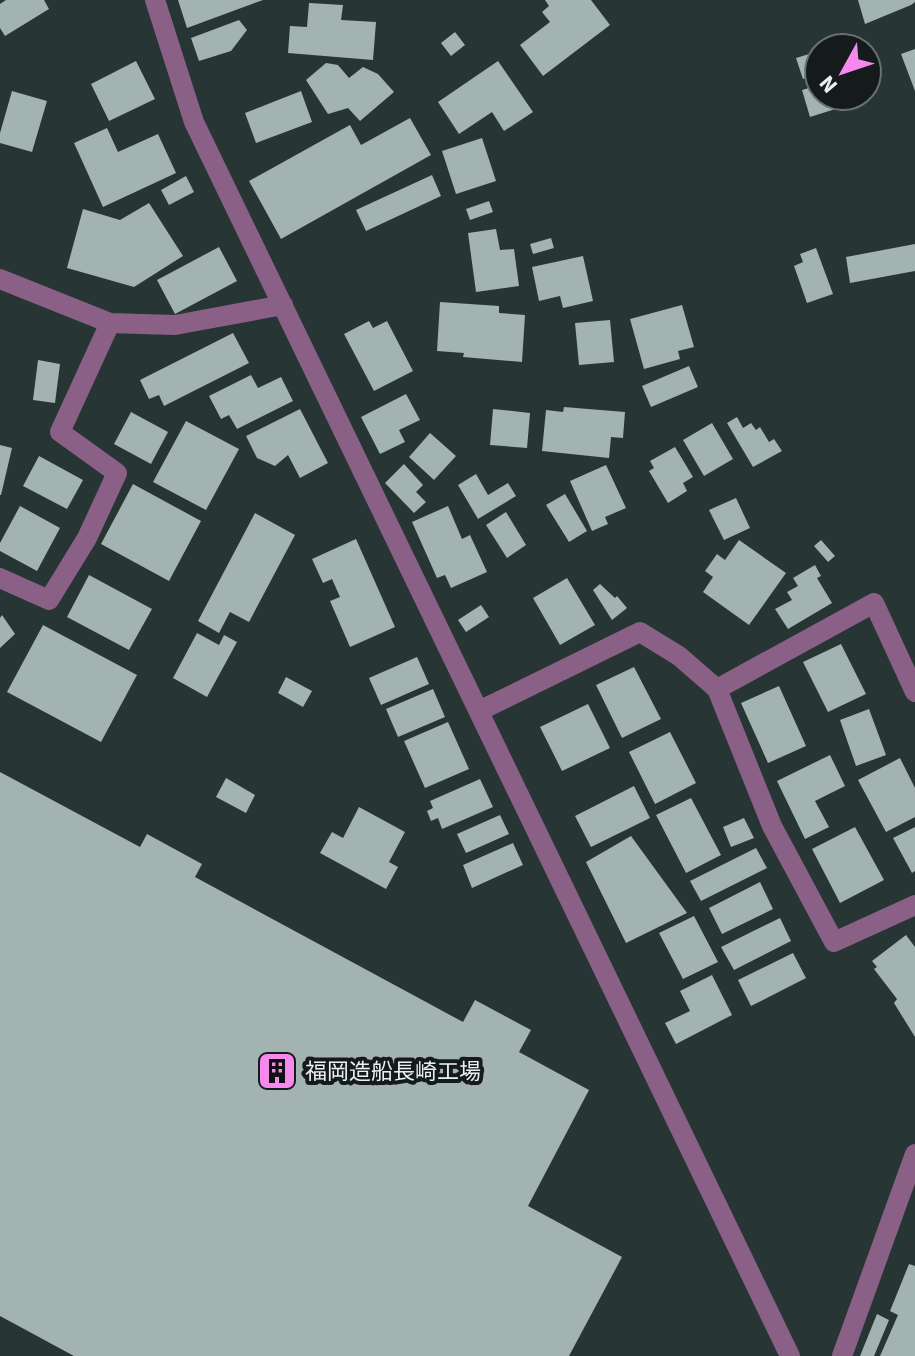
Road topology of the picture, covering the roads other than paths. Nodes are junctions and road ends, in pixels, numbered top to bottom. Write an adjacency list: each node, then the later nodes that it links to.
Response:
1 (155, 0): 3 (street)
2 (0, 279): 4 (street)
3 (283, 305): 4 (street); 8 (street)
4 (110, 323): 5 (street)
5 (0, 578)
6 (717, 689): 7 (street); 8 (street); 9 (street)
7 (915, 692)
8 (479, 711): 11 (street)
9 (915, 905)
10 (915, 1154): 12 (street)
11 (790, 1356)
12 (842, 1356)

